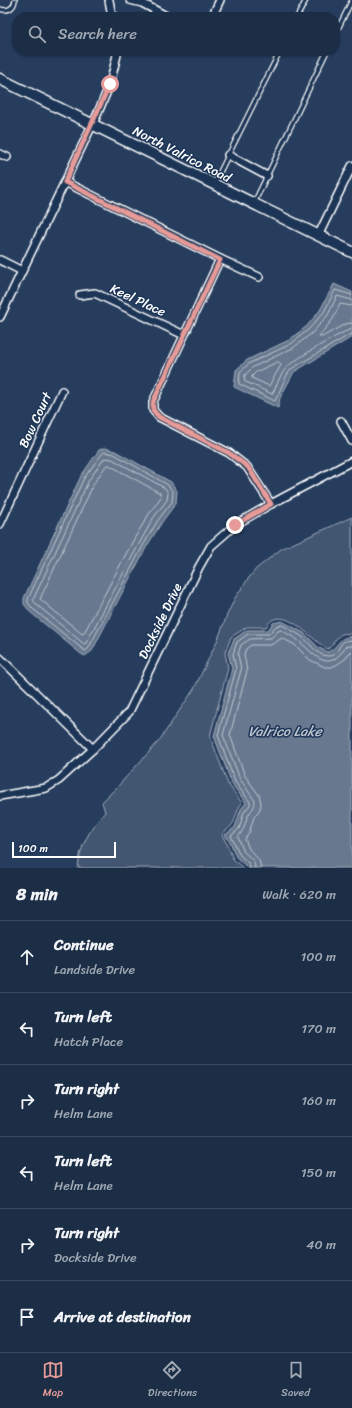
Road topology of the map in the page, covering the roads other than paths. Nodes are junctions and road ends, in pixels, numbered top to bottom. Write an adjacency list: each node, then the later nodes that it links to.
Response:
1 (15, 0): 7 (lane)
2 (110, 0): 8 (street)
3 (130, 0): 9 (street)
4 (220, 0): 10 (street)
5 (306, 0): 11 (lane)
6 (352, 0): 12 (lane)
7 (0, 10)
8 (111, 12)
9 (159, 12)
10 (214, 12)
11 (300, 12)
12 (340, 25)
13 (117, 56): 17 (street)
14 (278, 56): 19 (lane)
15 (325, 56): 22 (lane)
16 (0, 80): 17 (street, North Valrico Road)
17 (93, 124): 23 (street); 24 (street, North Valrico Road)
18 (0, 154): 20 (street)
19 (228, 155): 22 (street); 24 (lane)
20 (7, 157)
21 (352, 166): 26 (street)
22 (267, 176): 25 (lane)
23 (65, 182): 29 (street); 30 (street)
24 (214, 185): 25 (street, North Valrico Road)
25 (253, 204): 26 (street, North Valrico Road)
26 (318, 236): 27 (street, North Valrico Road)
27 (352, 252)
28 (0, 260): 30 (street)
29 (220, 260): 31 (street); 34 (street)
30 (22, 271): 33 (street)
31 (259, 277)
32 (80, 295): 34 (street, Keel Place)
33 (0, 317)
34 (184, 336): 39 (street)
35 (62, 391): 40 (street, Bow Court)
36 (341, 421): 37 (street)
37 (352, 441)
38 (352, 461): 39 (street, Dockside Drive)
39 (271, 504): 42 (street, Dockside Drive)
40 (0, 524)
41 (0, 658): 42 (street)
42 (93, 748): 43 (street, Dockside Drive)
43 (0, 796)

